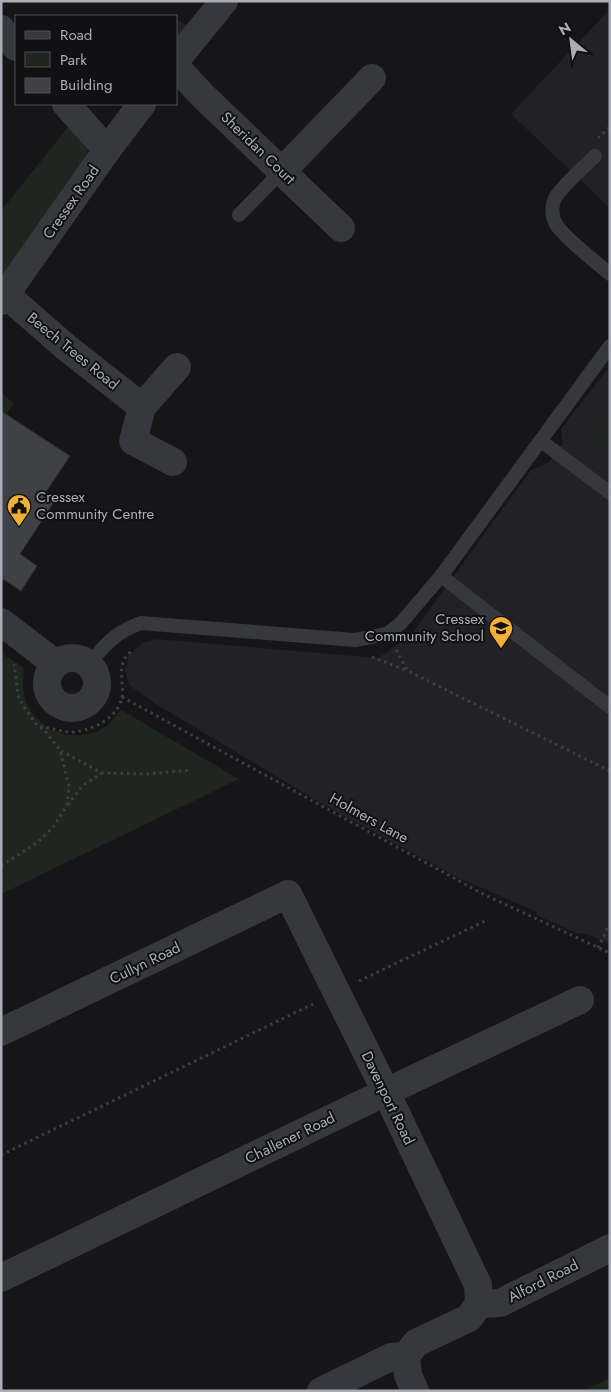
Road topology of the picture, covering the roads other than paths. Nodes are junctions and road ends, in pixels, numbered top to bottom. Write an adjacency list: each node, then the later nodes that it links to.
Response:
1 (224, 1): 4 (street)
2 (1, 30): 3 (street)
3 (15, 46)
4 (178, 58)
5 (178, 69): 11 (street, Sheridan Court)
6 (372, 78): 11 (street)
7 (67, 105): 9 (street)
8 (141, 105): 9 (street, Cressex Road)
9 (107, 150): 15 (street, Cressex Road)
10 (594, 156): 14 (lane)
11 (282, 171): 12 (lane); 13 (street, Sheridan Court)
12 (239, 215)
13 (341, 228)
14 (610, 274)
15 (3, 298): 18 (street, Beech Trees Road)
16 (610, 346): 19 (lane)
17 (177, 367): 18 (street)
18 (142, 407): 20 (street)
19 (541, 441): 21 (lane); 22 (lane)
20 (173, 462)
21 (610, 493)
22 (441, 576): 25 (lane); 26 (lane)
23 (1, 622): 24 (street)
24 (56, 664): 25 (street); 25 (street)
25 (88, 665)
26 (610, 707)
27 (288, 894): 29 (street, Cullyn Road); 30 (street, Davenport Road)
28 (580, 1000): 30 (street, Challener Road)
29 (1, 1032)
30 (386, 1092): 32 (street, Challener Road); 33 (street, Davenport Road)
31 (610, 1248): 33 (street, Alford Road)
32 (1, 1278)
33 (479, 1304): 34 (street)
34 (406, 1356): 35 (street); 36 (street)
35 (321, 1391)
36 (416, 1391)

